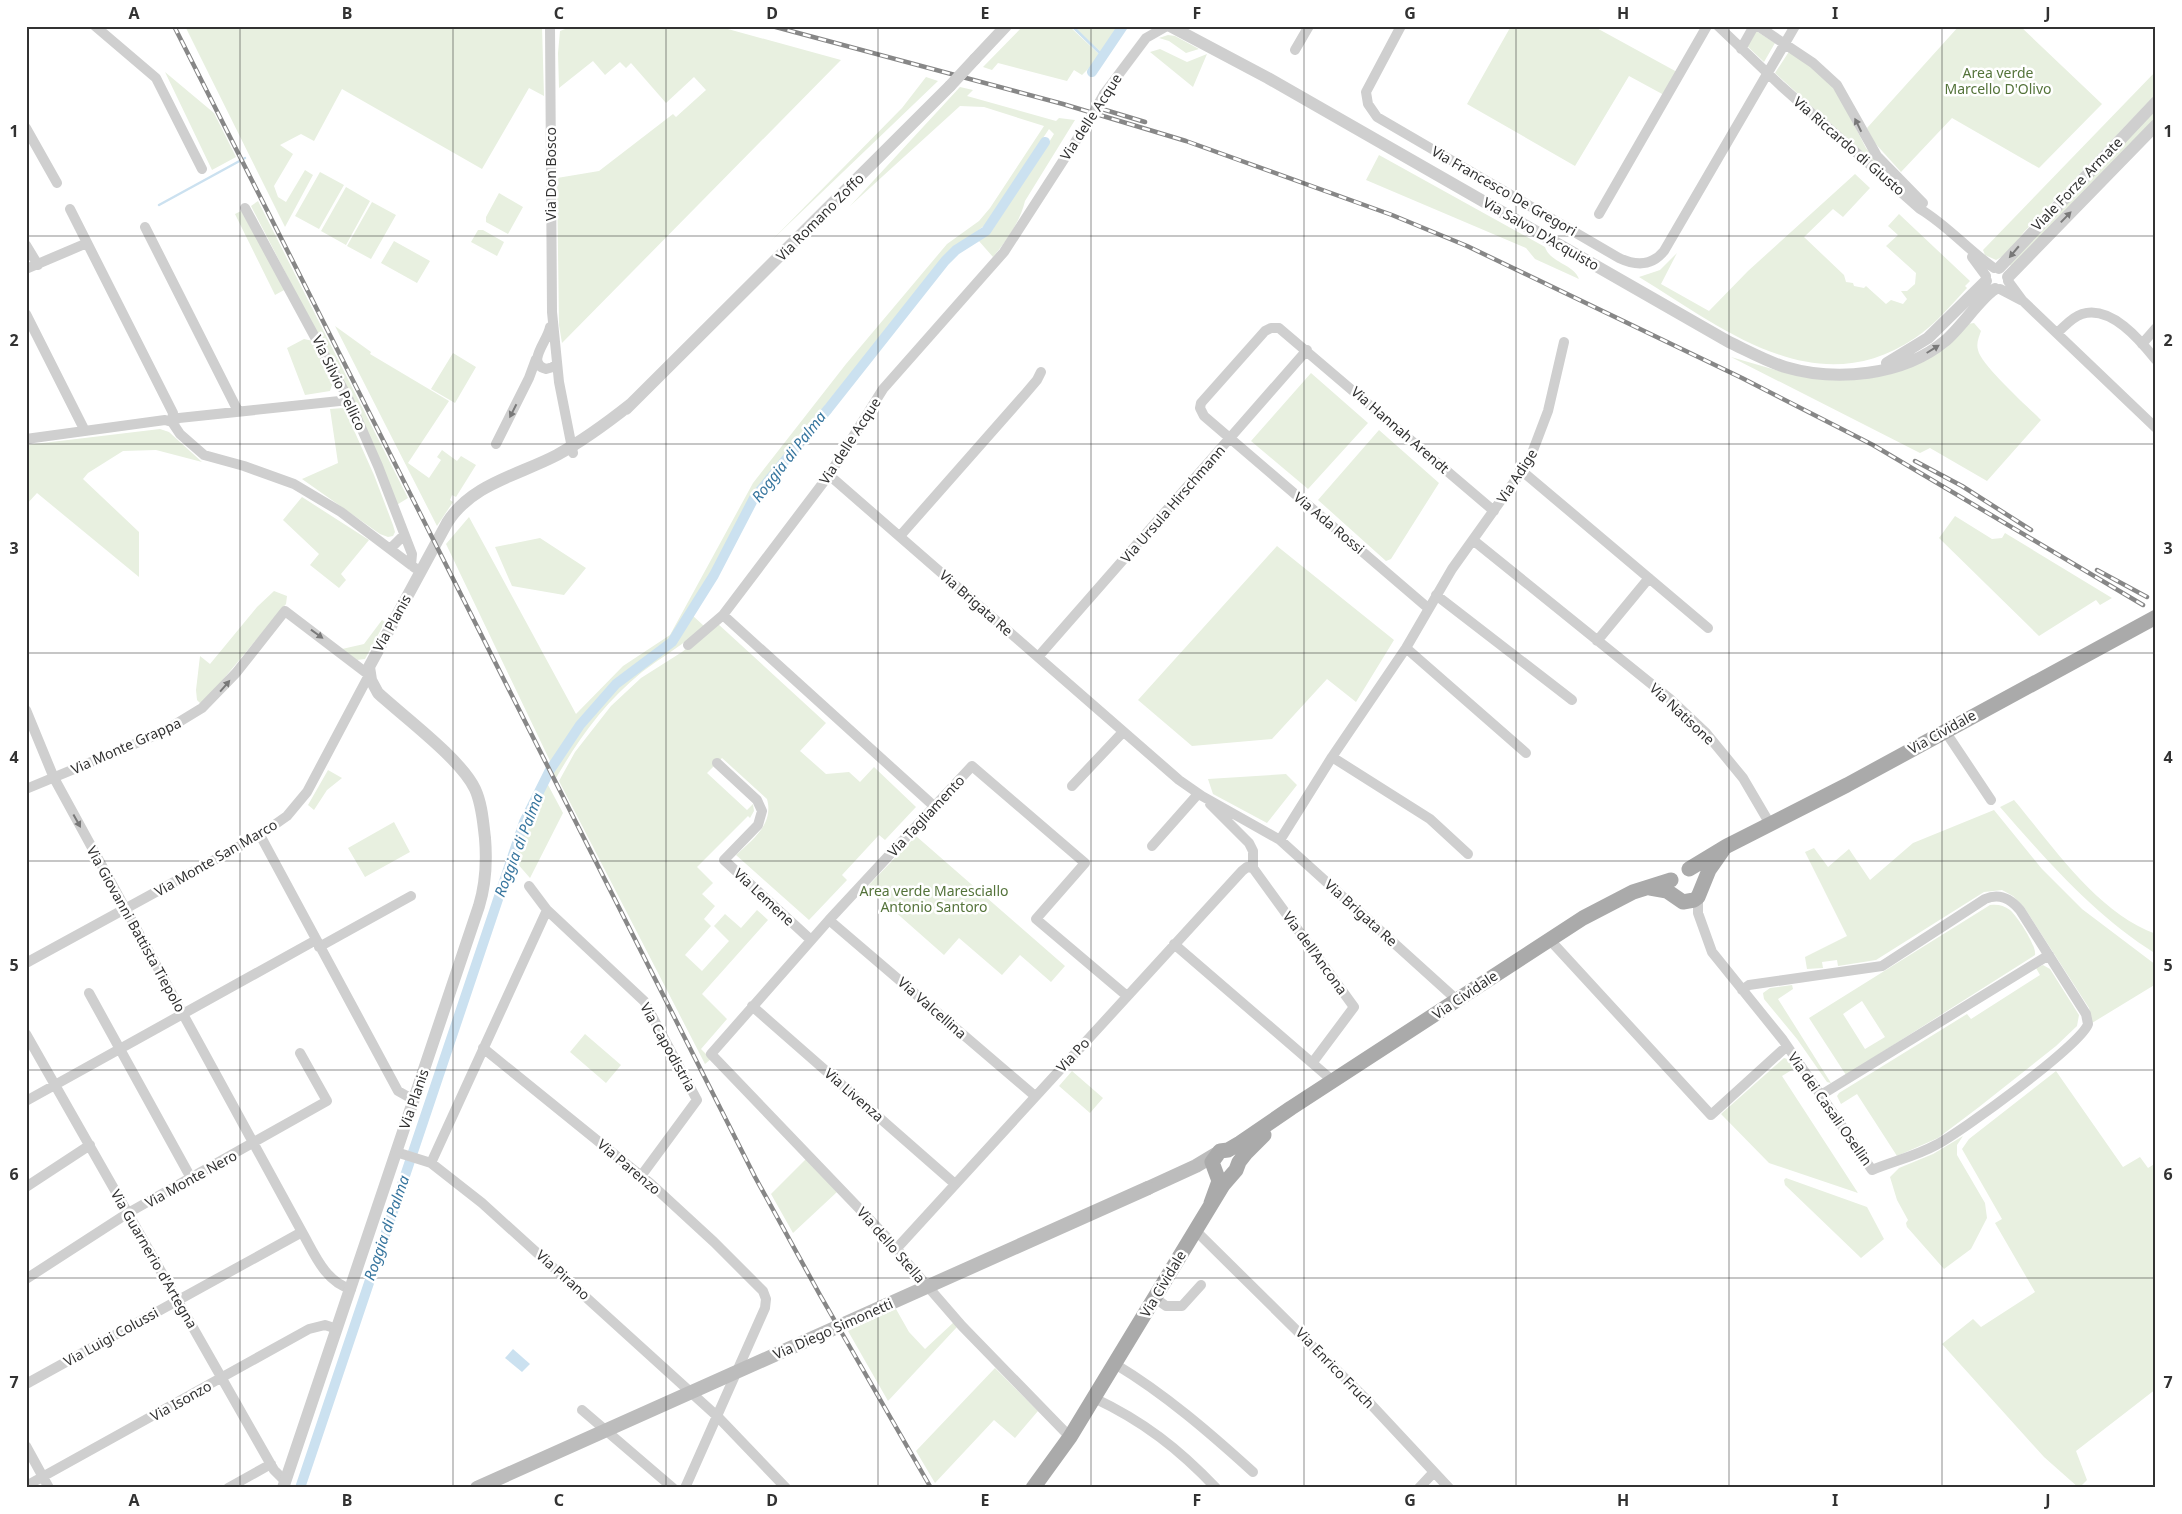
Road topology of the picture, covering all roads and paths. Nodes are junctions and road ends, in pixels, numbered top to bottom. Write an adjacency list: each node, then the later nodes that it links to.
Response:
1 (95, 26): 25 (street)
2 (550, 26): 15 (street, Via Don Bosco)
3 (558, 26): 15 (street)
4 (1006, 26): 61 (street, Via Romano Zoffo, bridge)
5 (1149, 26): 16 (street, Via delle Acque)
6 (1168, 26): 16 (street, Via delle Acque); 20 (street, Via Salvo D'Acquisto)
7 (1190, 26): 20 (street, Via Salvo D'Acquisto)
8 (1309, 26): 19 (street)
9 (1401, 26): 21 (street, Via Francesco De Gregori)
10 (1707, 26): 29 (street)
11 (1718, 26): 18 (street, Via Riccardo di Giusto)
12 (1754, 26): 18 (street)
13 (1758, 26): 17 (street, Via Riccardo di Giusto)
14 (1795, 26): 17 (street)
15 (551, 37): 37 (street, Via Don Bosco)
16 (1146, 38): 63 (street, Via delle Acque, bridge)
17 (1785, 44): 21 (street); 30 (street, Via Riccardo di Giusto, one-way to 17)
18 (1741, 49): 21 (street, Via Riccardo di Giusto)
19 (1296, 50)
20 (1224, 54): 36 (street, Via Salvo D'Acquisto)
21 (1767, 73): 30 (street, Via Riccardo di Giusto)
22 (2156, 102): 36 (street, Viale Forze Armate, one-way to 36)
23 (2156, 125): 36 (street, Viale Forze Armate, one-way to 23)
24 (26, 128): 26 (street)
25 (202, 169)
26 (57, 184)
27 (246, 208): 53 (street, Via Silvio Pellico)
28 (70, 209): 32 (street)
29 (1599, 214)
30 (1932, 216): 36 (street, Via Riccardo di Giusto)
31 (145, 226): 54 (street)
32 (87, 243): 34 (street); 55 (street)
33 (26, 245): 34 (street)
34 (38, 265): 35 (street)
35 (26, 269)
36 (1997, 279): 40 (street, Via Riccardo di Giusto)
37 (552, 312): 43 (street, Via Don Bosco); 45 (street, Via Don Bosco)
38 (26, 314): 57 (street)
39 (2156, 328): 42 (street)
40 (2057, 333): 42 (street); 56 (street, Via Riccardo di Giusto)
41 (1564, 342): 62 (street, Via Adige)
42 (2142, 344): 47 (street)
43 (542, 349): 45 (street); 46 (street, Via Don Bosco)
44 (1307, 350): 58 (street, Via Ursula Hirschmann); 58 (street, Via Hannah Arendt); 64 (street, Via Hannah Arendt)
45 (555, 352): 48 (street, Via Don Bosco)
46 (536, 359): 49 (street); 51 (street, Via Don Bosco)
47 (2156, 360)
48 (557, 363): 49 (street); 52 (street, Via Don Bosco)
49 (546, 369): 51 (street); 52 (street)
50 (1041, 372): 66 (street)
51 (530, 378): 60 (street, Via Don Bosco, one-way to 60)
52 (559, 382): 61 (street, Via Don Bosco)
53 (349, 400): 54 (street); 65 (street, Via Silvio Pellico)
54 (238, 411): 55 (street)
55 (172, 422): 57 (street); 68 (street)
56 (2156, 428)
57 (85, 431): 59 (street)
58 (1230, 438): 72 (street, Via Ada Rossi); 79 (street, Via Ursula Hirschmann)
59 (26, 439)
60 (496, 444)
61 (572, 450): 69 (street, Via Romano Zoffo); 69 (street, Via Romano Zoffo)
62 (1522, 471): 64 (street, Via Adige); 70 (street)
63 (830, 475): 66 (street, Via Brigata Re); 73 (street, Via delle Acque)
64 (1494, 511): 67 (street, Via Adige)
65 (404, 535): 68 (street); 69 (street, Via Silvio Pellico)
66 (900, 536): 79 (street, Via Brigata Re)
67 (1473, 540): 71 (street, Via Adige); 76 (street, Via Natisone)
68 (390, 550): 69 (street)
69 (418, 571): 80 (street, Via Planis)
70 (1649, 578): 75 (street); 76 (street)
71 (1436, 595): 72 (street, Via Adige); 81 (street)
72 (1428, 608): 78 (street, Via Adige)
73 (723, 615): 77 (street, Via delle Acque); 93 (street)
74 (2156, 617): 83 (main road, Via Cividale)
75 (1708, 628)
76 (1597, 641): 95 (street, Via Natisone)
77 (688, 645)
78 (1406, 648): 85 (street); 86 (street, Via Adige)
79 (1038, 657): 84 (street, Via Brigata Re)
80 (373, 675): 88 (street, Via Monte Grappa, one-way to 80); 97 (street, Via Monte San Marco); 136 (street, Via Planis)
81 (1572, 700)
82 (26, 710): 88 (street, Via Giovanni Battista Tiepolo)
83 (1945, 731): 92 (street); 95 (main road, Via Cividale)
84 (1123, 732): 89 (street); 91 (street, Via Brigata Re)
85 (1526, 753)
86 (1332, 757): 98 (street, Via Adige); 102 (street)
87 (716, 764): 114 (street, Via Lemene)
88 (54, 778): 90 (street, Via Monte Grappa); 109 (street, Via Giovanni Battista Tiepolo, one-way to 109)
89 (1072, 786)
90 (26, 789)
91 (1200, 795): 94 (street, Via Brigata Re); 100 (street)
92 (1991, 800)
93 (935, 807): 112 (street, Via Tagliamento); 121 (street, Via Tagliamento)
94 (1229, 817): 96 (street, Via Brigata Re); 99 (street, Via Brigata Re)
95 (1770, 824): 101 (main road, Via Cividale)
96 (1262, 828): 98 (street, Via Brigata Re); 99 (street)
97 (260, 835): 109 (street, Via Monte San Marco); 115 (street)
98 (1280, 840): 122 (street, Via Brigata Re)
99 (1249, 843): 103 (street)
100 (1152, 846)
101 (1727, 846): 104 (main road, Via Cividale); 106 (main road, Via Cividale)
102 (1468, 854)
103 (1252, 868): 116 (street, Via Po); 131 (street, Via dell'Ancona)
104 (1689, 869): 106 (main road); 107 (main road, Via Cividale)
105 (529, 886): 110 (street, Via Capodistria)
106 (1701, 891): 107 (main road); 111 (street, Via dei Casali Osellin)
107 (1676, 892): 111 (street); 113 (main road, Via Cividale)
108 (411, 896): 115 (street)
109 (126, 909): 118 (street, Via Monte San Marco); 124 (street, Via Giovanni Battista Tiepolo)
110 (547, 910): 127 (street); 147 (street, Via Capodistria)
111 (1698, 913): 119 (street, Via dei Casali Osellin)
112 (829, 920): 114 (street, Via Tagliamento); 135 (street, Via Valcellina)
113 (1549, 939): 122 (main road, Via Cividale); 126 (street)
114 (811, 940): 123 (street, Via Tagliamento)
115 (318, 943): 124 (street); 136 (street)
116 (1174, 944): 121 (street, Via Po); 131 (street)
117 (2049, 955): 119 (street); 134 (street); 134 (street, Via dei Casali Osellin)
118 (26, 963)
119 (1742, 990): 126 (street, Via dei Casali Osellin)
120 (89, 994): 128 (street)
121 (1127, 996): 135 (street, Via Po)
122 (1458, 1000): 132 (main road, Via Cividale)
123 (752, 1006): 130 (street, Via Tagliamento); 149 (street, Via Livenza)
124 (183, 1014): 128 (street); 139 (street, Via Giovanni Battista Tiepolo)
125 (26, 1034): 133 (street, Via Guarnerio d'Artegna)
126 (1787, 1046): 134 (street, Via dei Casali Osellin)
127 (483, 1048): 143 (street); 147 (street, Via Parenzo)
128 (120, 1050): 133 (street); 148 (street)
129 (300, 1053): 139 (street)
130 (711, 1054): 155 (street, Via dello Stella)
131 (1313, 1062): 132 (street)
132 (1333, 1081): 138 (main road, Via Cividale)
133 (55, 1085): 137 (street); 140 (street, Via Guarnerio d'Artegna)
134 (1820, 1095)
135 (1036, 1096): 149 (street, Via Po)
136 (414, 1100): 142 (street, Via Planis)
137 (26, 1101)
138 (1290, 1108): 141 (main road, Via Cividale); 144 (main road, Via Cividale)
139 (254, 1144): 148 (street, Via Monte Nero); 153 (street, Via Giovanni Battista Tiepolo)
140 (90, 1145): 150 (street); 152 (street, Via Guarnerio d'Artegna)
141 (1222, 1152): 144 (main road); 145 (main road, Via Diego Simonetti); 146 (main road, Via Cividale)
142 (399, 1153): 143 (street, Via Pirano); 158 (street, Via Planis)
143 (427, 1161): 167 (street, Via Pirano)
144 (1236, 1168): 146 (main road); 151 (main road, Via Cividale)
145 (1190, 1169): 146 (main road, Via Diego Simonetti); 178 (main road, Via Diego Simonetti, bridge)
146 (1216, 1172): 151 (main road, Via Cividale)
147 (642, 1176): 167 (street, Via Parenzo)
148 (192, 1178): 152 (street, Via Monte Nero)
149 (955, 1184): 155 (street, Via Po)
150 (26, 1187)
151 (1211, 1203): 154 (main road, Via Cividale)
152 (128, 1213): 156 (street, Via Monte Nero); 160 (street, Via Guarnerio d'Artegna)
153 (302, 1232): 158 (street, Via Giovanni Battista Tiepolo); 160 (street, Via Luigi Colussi)
154 (1193, 1234): 159 (main road, Via Cividale); 172 (street, Via Enrico Fruch)
155 (897, 1248): 168 (street, Via dello Stella)
156 (26, 1279)
157 (1201, 1285): 159 (street)
158 (351, 1290): 161 (street, Via Planis)
159 (1155, 1298): 162 (main road, Via Cividale)
160 (178, 1300): 163 (street, Via Guarnerio d'Artegna); 164 (street, Via Luigi Colussi)
161 (337, 1329): 163 (street, Via Isonzo); 174 (street, Via Planis)
162 (1115, 1364): 165 (main road, Via Cividale); 171 (street)
163 (222, 1378): 170 (street, Via Guarnerio d'Artegna); 173 (street, Via Isonzo)
164 (26, 1384)
165 (1094, 1398): 168 (main road, Via Cividale); 183 (street)
166 (582, 1410): 179 (street)
167 (718, 1417): 180 (street); 181 (street, Via Pirano)
168 (1070, 1437): 182 (main road, Via Cividale)
169 (26, 1446): 173 (street)
170 (271, 1464): 174 (street, Via Guarnerio d'Artegna); 177 (street)
171 (1253, 1472)
172 (1434, 1472): 184 (street); 185 (street, Via Enrico Fruch)
173 (43, 1477): 175 (street, Via Isonzo); 176 (street)
174 (284, 1484)
175 (26, 1486)
176 (49, 1488)
177 (228, 1488)
178 (477, 1488)
179 (673, 1488)
180 (685, 1488)
181 (786, 1488)
182 (1033, 1488)
183 (1216, 1488)
184 (1419, 1488)
185 (1448, 1488)

